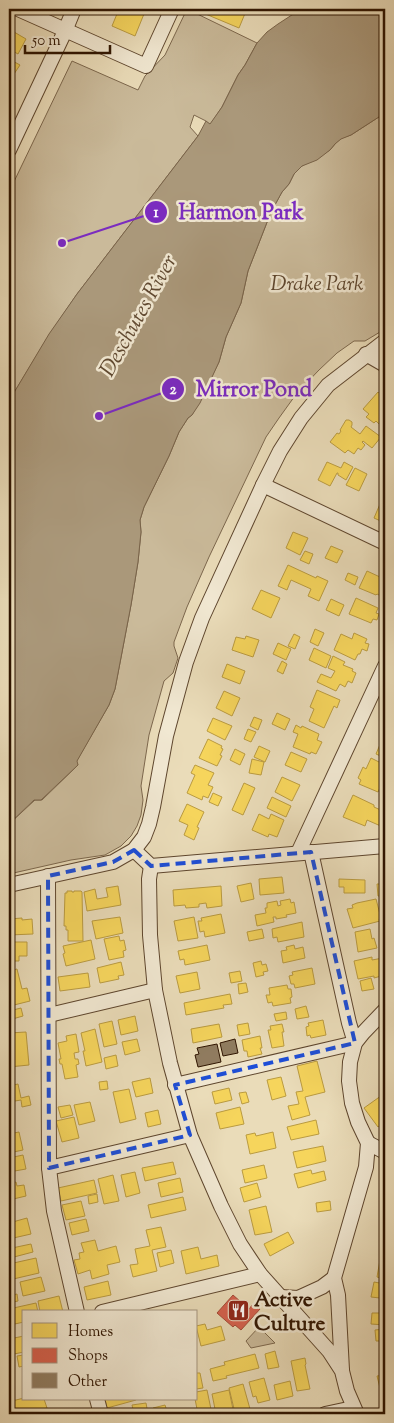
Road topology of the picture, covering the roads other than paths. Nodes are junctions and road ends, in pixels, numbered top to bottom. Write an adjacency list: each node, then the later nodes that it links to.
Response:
1 (18, 9): 4 (street)
2 (74, 9): 4 (street)
3 (172, 9): 4 (street)
4 (65, 31): 5 (street)
5 (9, 150)
6 (385, 340): 7 (street)
7 (366, 354): 8 (street); 9 (street)
8 (385, 365)
9 (263, 485): 10 (street); 13 (street)
10 (385, 543)
11 (385, 666): 14 (street)
12 (385, 846): 14 (street)
13 (134, 850): 15 (street); 16 (street)
14 (304, 853): 15 (street); 21 (street)
15 (151, 866): 18 (street)
16 (48, 876): 17 (street); 20 (street)
17 (9, 885)
18 (155, 990): 20 (street); 22 (street)
19 (385, 1010): 21 (street)
20 (49, 1015): 26 (street)
21 (356, 1043): 22 (street); 24 (street)
22 (175, 1085): 23 (street)
23 (190, 1135): 26 (street); 27 (street)
24 (368, 1143): 25 (street); 28 (street)
25 (385, 1152)
26 (50, 1168): 30 (street)
27 (260, 1274): 29 (street); 31 (street)
28 (334, 1278): 29 (street); 32 (street)
29 (282, 1297): 32 (street)
30 (77, 1310)
31 (110, 1310)
32 (342, 1371): 34 (street)
33 (97, 1400): 35 (street)
34 (355, 1411): 36 (street)
35 (101, 1414)
36 (325, 1414)

